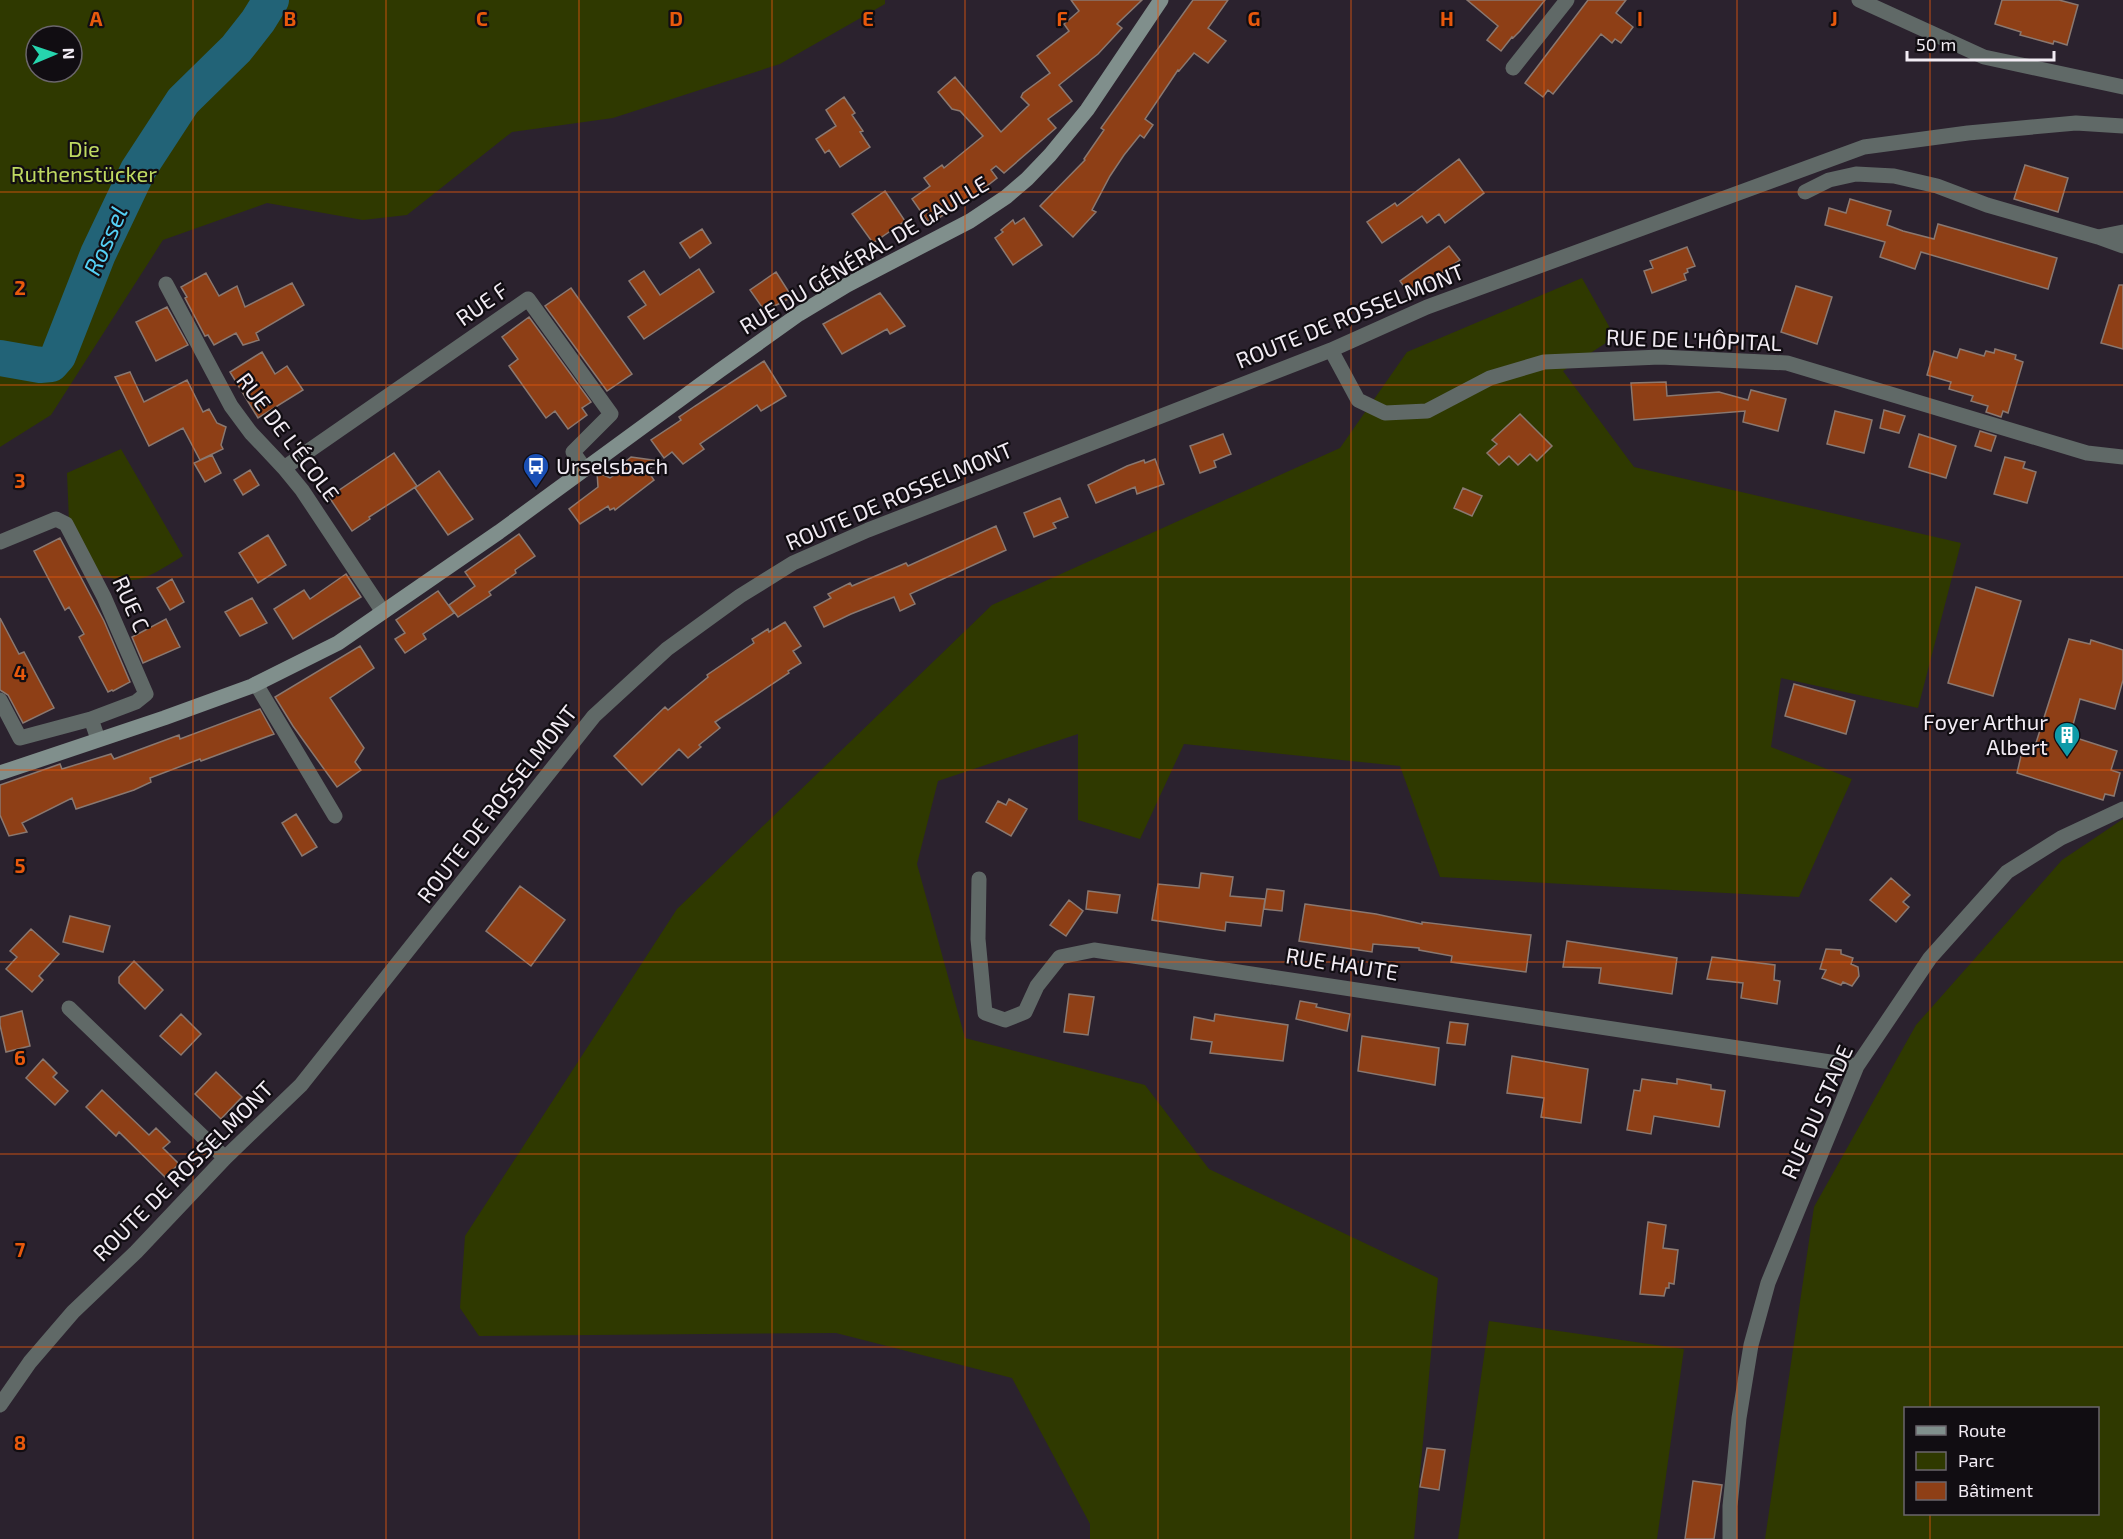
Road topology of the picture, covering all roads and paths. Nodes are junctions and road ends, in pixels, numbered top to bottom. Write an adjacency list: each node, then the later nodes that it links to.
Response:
1 (1161, 0): 15 (main road, RUE DU GÉNÉRAL DE GAULLE)
2 (1567, 0): 4 (street)
3 (1859, 0): 5 (street)
4 (1513, 68)
5 (2123, 87)
6 (2123, 126): 12 (street, ROUTE DE ROSSELMONT)
7 (1805, 192): 9 (street)
8 (2123, 232): 9 (street)
9 (2098, 237): 10 (street)
10 (2123, 246)
11 (166, 284): 14 (street, RUE DE L'ÉCOLE)
12 (1331, 350): 13 (street, RUE DE L'HÔPITAL); 28 (street, ROUTE DE ROSSELMONT)
13 (2123, 457)
14 (284, 468): 15 (street, RUE F); 17 (street, RUE DE L'ÉCOLE)
15 (585, 469): 17 (main road, RUE DU GÉNÉRAL DE GAULLE)
16 (0, 542): 20 (street, RUE C)
17 (383, 612): 18 (main road, RUE DU GÉNÉRAL DE GAULLE)
18 (256, 684): 21 (main road, RUE DU GÉNÉRAL DE GAULLE); 24 (street)
19 (0, 700): 20 (street)
20 (91, 719): 21 (street)
21 (98, 739): 22 (main road, RUE DU GÉNÉRAL DE GAULLE)
22 (0, 772)
23 (2123, 809): 27 (street, RUE DU STADE)
24 (335, 816)
25 (979, 879): 27 (street, RUE HAUTE)
26 (69, 1008): 28 (street)
27 (1857, 1066): 30 (street, RUE DU STADE)
28 (225, 1158): 29 (street, ROUTE DE ROSSELMONT)
29 (0, 1405)
30 (1730, 1539)

